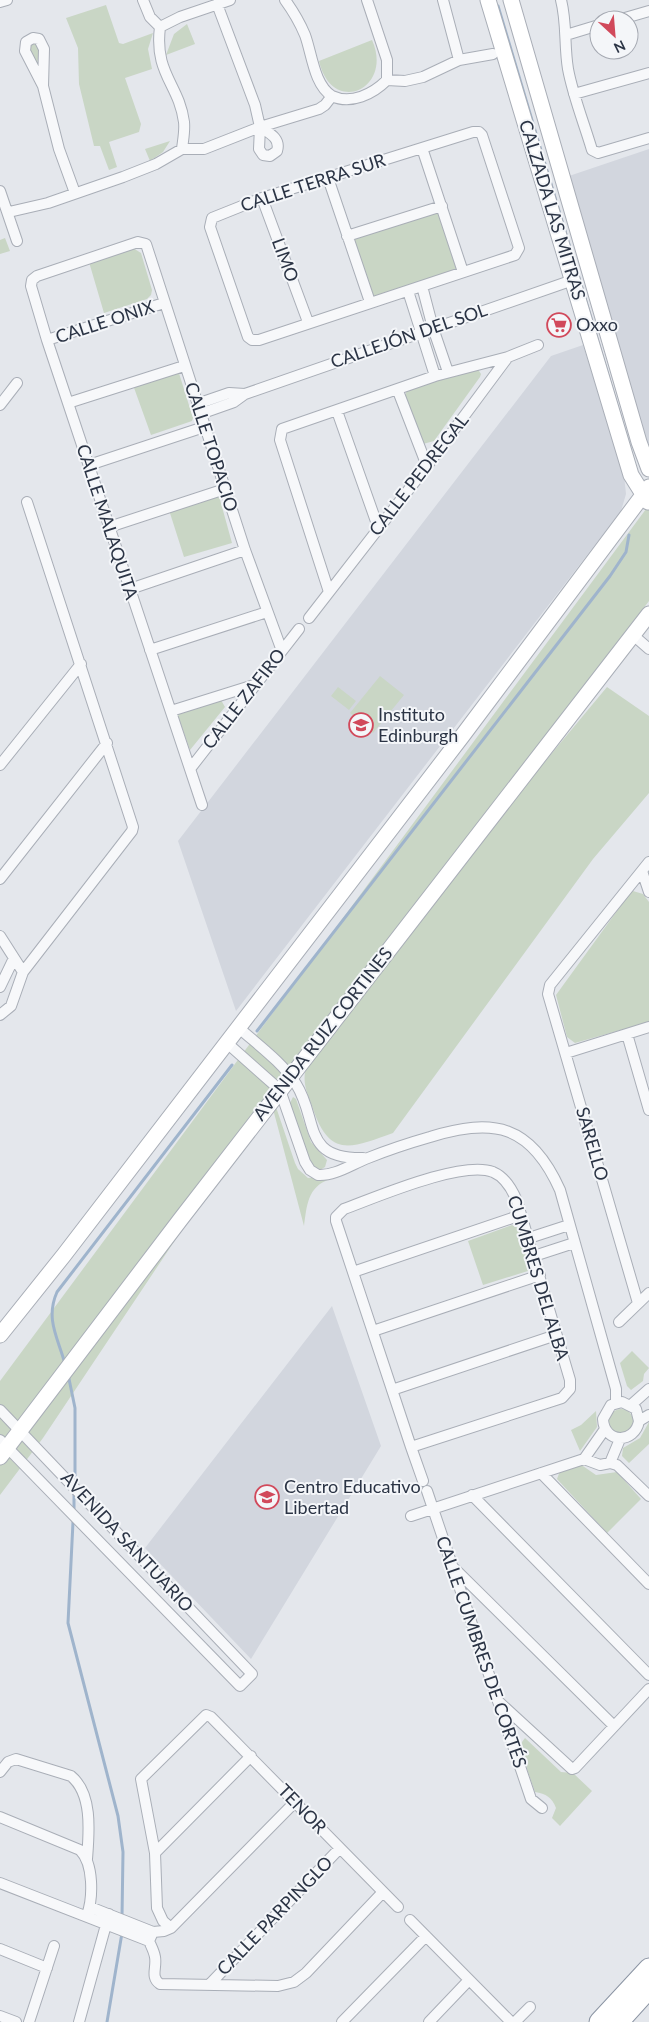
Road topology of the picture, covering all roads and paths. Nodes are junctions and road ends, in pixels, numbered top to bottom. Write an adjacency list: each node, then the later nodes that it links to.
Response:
1 (6, 0): 10 (street)
2 (144, 0): 11 (street)
3 (285, 0): 20 (street)
4 (367, 0): 17 (street)
5 (443, 0): 15 (street)
6 (488, 0): 35 (main road, CALZADA LAS MITRAS)
7 (511, 0): 60 (main road, CALZADA LAS MITRAS)
8 (561, 0): 13 (street)
9 (225, 1): 11 (street); 21 (street)
10 (0, 2)
11 (160, 28): 24 (street)
12 (589, 28): 13 (street)
13 (566, 35): 19 (street)
14 (493, 54): 15 (street)
15 (459, 60): 17 (street)
16 (649, 73): 19 (street)
17 (387, 80): 20 (street)
18 (43, 86): 27 (street)
19 (574, 94): 22 (street)
20 (332, 96): 21 (street)
21 (260, 127): 24 (street)
22 (649, 138)
23 (422, 148): 25 (street, CALLE TERRA SUR); 29 (street); 33 (street, CALLE TERRA SUR)
24 (182, 149): 27 (street)
25 (328, 178): 28 (street, CALLE TERRA SUR); 31 (street)
26 (0, 191): 30 (street)
27 (75, 193): 30 (street)
28 (262, 198): 40 (street, LIMO); 40 (street, CALLE TERRA SUR)
29 (442, 206): 31 (street); 33 (street)
30 (9, 212): 32 (street)
31 (347, 236): 38 (street)
32 (17, 241)
33 (463, 272): 36 (street, CALLE TERRA SUR)
34 (38, 276): 39 (street, CALLE TOPACIO); 43 (street, CALLE MALAQUITA)
35 (573, 280): 41 (street, CALLEJÓN DEL SOL); 62 (main road, CALZADA LAS MITRAS)
36 (422, 286): 37 (street, CALLE TERRA SUR); 41 (street)
37 (408, 291): 38 (street, CALLE TERRA SUR); 42 (street)
38 (370, 302): 40 (street, CALLE TERRA SUR)
39 (164, 303): 43 (street, CALLE ONIX); 46 (street, CALLE TOPACIO)
40 (308, 322)
41 (433, 328): 42 (street, CALLEJÓN DEL SOL); 47 (street)
42 (420, 332): 48 (street); 51 (street, CALLEJÓN DEL SOL)
43 (47, 340): 52 (street, CALLE MALAQUITA)
44 (538, 345): 45 (street)
45 (508, 357): 47 (street); 59 (street, CALLE PEDREGAL)
46 (184, 366): 52 (street); 53 (street, CALLE TOPACIO)
47 (448, 372): 48 (street)
48 (435, 376): 50 (street)
49 (17, 383): 54 (street)
50 (398, 391): 55 (street); 59 (street)
51 (245, 394): 53 (street, CALLEJÓN DEL SOL); 56 (street, CALLEJÓN DEL SOL)
52 (68, 404): 58 (street, CALLE MALAQUITA)
53 (196, 404): 56 (street, CALLE TOPACIO)
54 (0, 405)
55 (337, 411): 65 (street); 68 (street)
56 (200, 414): 57 (street, CALLE TOPACIO)
57 (204, 427): 58 (street); 61 (street, CALLE TOPACIO)
58 (89, 465): 64 (street, CALLE MALAQUITA)
59 (428, 466): 65 (street, CALLE PEDREGAL)
60 (649, 469)
61 (225, 489): 64 (street); 66 (street, CALLE TOPACIO)
62 (647, 496): 94 (main road)
63 (27, 502): 77 (street)
64 (109, 527): 67 (street, CALLE MALAQUITA)
65 (378, 527): 68 (street, CALLE PEDREGAL)
66 (245, 550): 67 (street); 69 (street, CALLE TOPACIO)
67 (130, 589): 75 (street, CALLE MALAQUITA)
68 (329, 592): 71 (street, CALLE PEDREGAL)
69 (267, 612): 75 (street); 76 (street, CALLE TOPACIO)
70 (649, 614): 73 (main road, AVENIDA RUIZ CORTINES)
71 (309, 618)
72 (299, 629): 76 (street, CALLE ZAFIRO)
73 (632, 635): 74 (street); 98 (main road, AVENIDA RUIZ CORTINES)
74 (649, 649)
75 (150, 650): 79 (street, CALLE MALAQUITA)
76 (282, 651): 78 (street, CALLE ZAFIRO)
77 (81, 664): 80 (street); 81 (street)
78 (254, 685): 79 (street); 82 (street, CALLE ZAFIRO)
79 (171, 711): 82 (street, CALLE MALAQUITA)
80 (107, 743): 86 (street); 90 (street)
81 (0, 765)
82 (190, 770): 83 (street, CALLE MALAQUITA)
83 (202, 806)
84 (649, 862): 85 (street)
85 (642, 871): 87 (street); 97 (street, SARELLO)
86 (0, 879)
87 (649, 892)
88 (0, 936): 89 (street)
89 (14, 958): 90 (street); 91 (street)
90 (23, 972): 92 (street)
91 (0, 987)
92 (0, 1015)
93 (649, 1027): 95 (street)
94 (239, 1028): 96 (main road); 98 (street)
95 (627, 1034): 97 (street); 100 (street)
96 (227, 1043): 99 (street); 113 (main road)
97 (566, 1054): 110 (street, SARELLO)
98 (291, 1077): 99 (main road, AVENIDA RUIZ CORTINES); 101 (street)
99 (280, 1090): 101 (street); 122 (main road, AVENIDA RUIZ CORTINES)
100 (649, 1110)
101 (368, 1158): 103 (street)
102 (521, 1215): 104 (street, CUMBRES DEL ALBA); 107 (street); 107 (street, CUMBRES DEL ALBA)
103 (569, 1226): 104 (street); 105 (street)
104 (529, 1238): 106 (street, CUMBRES DEL ALBA)
105 (574, 1243): 106 (street); 117 (street)
106 (534, 1256): 108 (street, CUMBRES DEL ALBA)
107 (353, 1272): 112 (street, CUMBRES DEL ALBA)
108 (540, 1276): 112 (street); 114 (street, CUMBRES DEL ALBA)
109 (649, 1293): 110 (street)
110 (638, 1304): 111 (street)
111 (619, 1322)
112 (373, 1331): 116 (street, CUMBRES DEL ALBA)
113 (0, 1335)
114 (556, 1335): 116 (street); 125 (street, CUMBRES DEL ALBA)
115 (649, 1389): 118 (street)
116 (392, 1390): 125 (street, CUMBRES DEL ALBA)
117 (616, 1403): 118 (street); 123 (street)
118 (631, 1405): 121 (street)
119 (0, 1410): 122 (street, AVENIDA SANTUARIO)
120 (649, 1415): 121 (street)
121 (639, 1421): 124 (street)
122 (20, 1430): 126 (main road, AVENIDA RUIZ CORTINES); 126 (street, AVENIDA SANTUARIO)
123 (605, 1430): 124 (street); 127 (street)
124 (620, 1439): 128 (street)
125 (411, 1447): 130 (street, CUMBRES DEL ALBA)
126 (2, 1448)
127 (584, 1459): 128 (street); 129 (street)
128 (610, 1464): 133 (street)
129 (541, 1473): 132 (street); 137 (street)
130 (422, 1480)
131 (427, 1492): 134 (street, CALLE CUMBRES DE CORTÉS)
132 (472, 1495): 134 (street); 138 (street)
133 (649, 1496)
134 (432, 1508): 135 (street); 136 (street, CALLE CUMBRES DE CORTÉS)
135 (411, 1516)
136 (453, 1567): 140 (street, CALLE CUMBRES DE CORTÉS); 141 (street)
137 (649, 1584)
138 (649, 1675)
139 (649, 1688): 141 (street)
140 (498, 1701): 141 (street); 145 (street, CALLE CUMBRES DE CORTÉS)
141 (614, 1726)
142 (251, 1756): 144 (street, TENOR); 148 (street); 148 (street, TENOR)
143 (0, 1772): 149 (street)
144 (295, 1802): 147 (street, TENOR); 157 (street)
145 (542, 1808)
146 (0, 1817): 149 (street)
147 (340, 1848): 151 (street, TENOR); 165 (street, CALLE PARPINGLO)
148 (154, 1852): 157 (street)
149 (87, 1859): 153 (street)
150 (0, 1883): 153 (street)
151 (383, 1892): 152 (street, TENOR); 165 (street)
152 (398, 1907)
153 (89, 1911): 154 (street); 156 (street)
154 (114, 1915): 156 (street); 159 (street)
155 (410, 1920): 158 (street)
156 (111, 1926): 159 (street); 171 (street)
157 (171, 1928): 159 (street)
158 (426, 1936): 164 (street); 172 (street)
159 (151, 1937): 165 (street)
160 (54, 1946): 162 (street)
161 (0, 1949): 162 (street)
162 (47, 1968): 170 (street)
163 (649, 1968): 176 (highway)
164 (469, 1980): 173 (street); 174 (street)
165 (210, 1985)
166 (649, 1989): 177 (highway)
167 (530, 2007): 175 (street)
168 (0, 2016): 169 (street)
169 (16, 2022)
170 (29, 2022)
171 (79, 2022)
172 (342, 2022)
173 (429, 2022)
174 (511, 2022)
175 (515, 2022)
176 (599, 2022)
177 (619, 2022)

